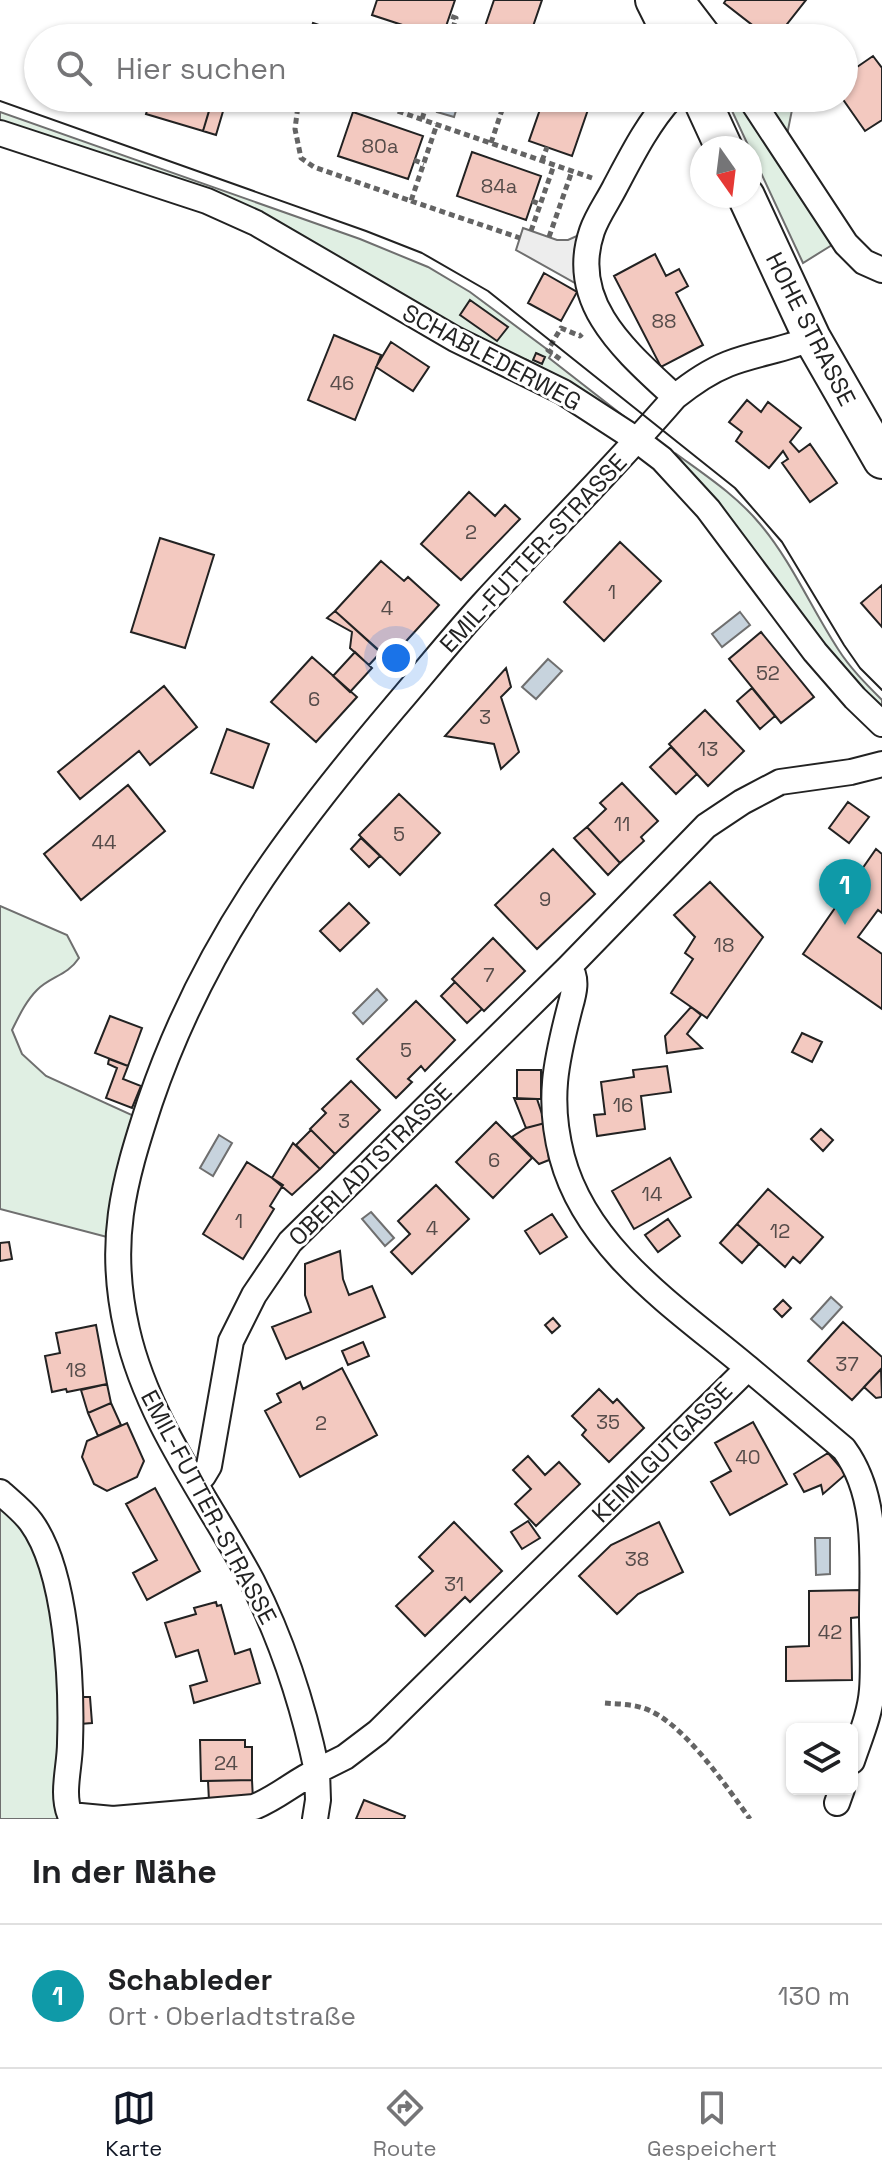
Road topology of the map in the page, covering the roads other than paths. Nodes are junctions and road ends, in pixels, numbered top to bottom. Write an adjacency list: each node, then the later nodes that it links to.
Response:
1 (654, 0): 3 (main road)
2 (682, 0): 4 (street)
3 (666, 24)
4 (700, 24)
5 (661, 112): 13 (street)
6 (707, 112): 9 (main road)
7 (759, 112): 11 (street)
8 (0, 133): 14 (street, SCHABLEDERWEG)
9 (718, 136)
10 (752, 208): 12 (main road, HOHE STRASSE)
11 (882, 270)
12 (812, 338): 13 (street, EMIL-FUTTER-STRASSE); 15 (main road, HOHE STRASSE)
13 (675, 397): 14 (street, EMIL-FUTTER-STRASSE)
14 (637, 440): 16 (street, SCHABLEDERWEG); 20 (street, EMIL-FUTTER-STRASSE)
15 (882, 460)
16 (882, 724)
17 (882, 764): 18 (street, OBERLADTSTRASSE)
18 (569, 967): 19 (street); 20 (street, OBERLADTSTRASSE)
19 (748, 1368): 22 (street, KEIMLGUTGASSE); 23 (street, KEIMLGUTGASSE)
20 (195, 1482): 23 (street, EMIL-FUTTER-STRASSE)
21 (0, 1492): 23 (street)
22 (858, 1743)
23 (317, 1771): 24 (street)
24 (315, 1819)

